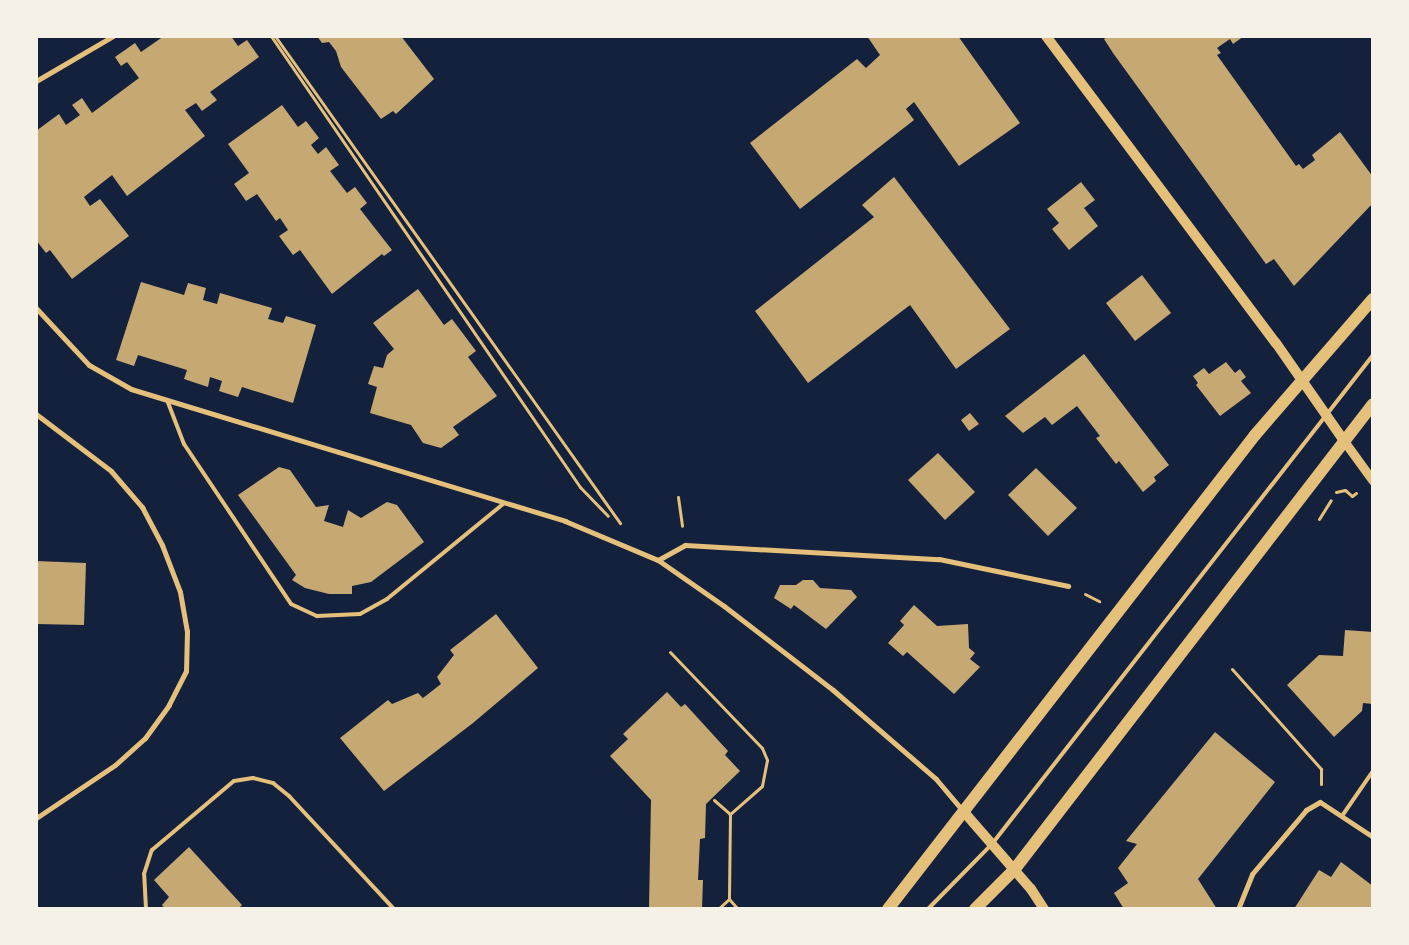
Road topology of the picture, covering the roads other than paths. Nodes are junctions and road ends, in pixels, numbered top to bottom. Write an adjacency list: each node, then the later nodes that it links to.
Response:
1 (113, 36): 3 (street)
2 (1046, 36): 7 (main road)
3 (36, 81)
4 (1373, 299): 7 (main road)
5 (36, 308): 8 (street)
6 (1373, 354): 10 (lane)
7 (1303, 382): 10 (main road); 18 (main road)
8 (167, 400): 14 (street); 14 (lane)
9 (1373, 404): 12 (main road)
10 (1325, 413): 12 (main road); 22 (lane)
11 (36, 414): 20 (street)
12 (1344, 441): 13 (street); 23 (main road)
13 (1373, 481)
14 (503, 504): 15 (street)
15 (658, 560): 16 (street); 18 (street)
16 (1068, 586)
17 (1373, 771): 19 (lane)
18 (964, 812): 22 (main road); 26 (main road)
19 (1342, 816): 21 (street); 30 (street)
20 (36, 818)
21 (1373, 837)
22 (992, 844): 23 (main road); 27 (lane)
23 (1014, 870): 28 (main road); 29 (main road)
24 (146, 909): 25 (lane)
25 (394, 909)
26 (888, 909)
27 (928, 909)
28 (975, 909)
29 (1044, 909)
30 (1238, 909)

